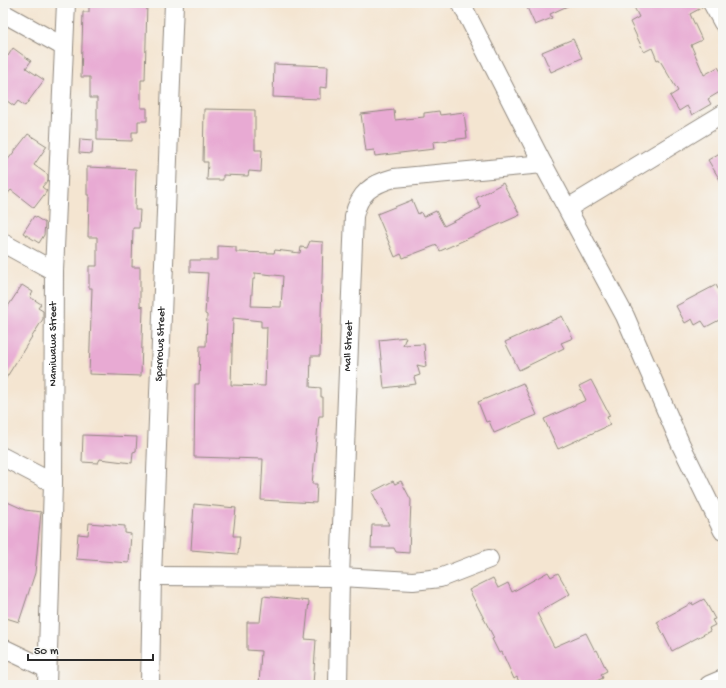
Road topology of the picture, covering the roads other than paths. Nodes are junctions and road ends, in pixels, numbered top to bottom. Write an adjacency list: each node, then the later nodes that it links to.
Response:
1 (66, 3): 7 (street, Namiwawa Street)
2 (174, 3): 17 (street, Sparrows Street)
3 (461, 3): 9 (street)
4 (712, 3): 6 (street)
5 (3, 13): 7 (street)
6 (723, 23)
7 (64, 47): 12 (street, Namiwawa Street)
8 (723, 114): 10 (street)
9 (543, 164): 10 (street); 18 (street, Mall Street)
10 (568, 208): 15 (street)
11 (3, 243): 12 (street)
12 (54, 272): 14 (street, Namiwawa Street)
13 (3, 457): 14 (street)
14 (53, 483): 20 (street, Namiwawa Street)
15 (723, 531)
16 (489, 559): 18 (street)
17 (152, 576): 18 (street); 22 (street, Sparrows Street)
18 (340, 577): 23 (street, Mall Street)
19 (3, 648): 20 (street)
20 (47, 677)
21 (723, 680): 24 (street)
22 (150, 685)
23 (338, 685)
24 (709, 685)

